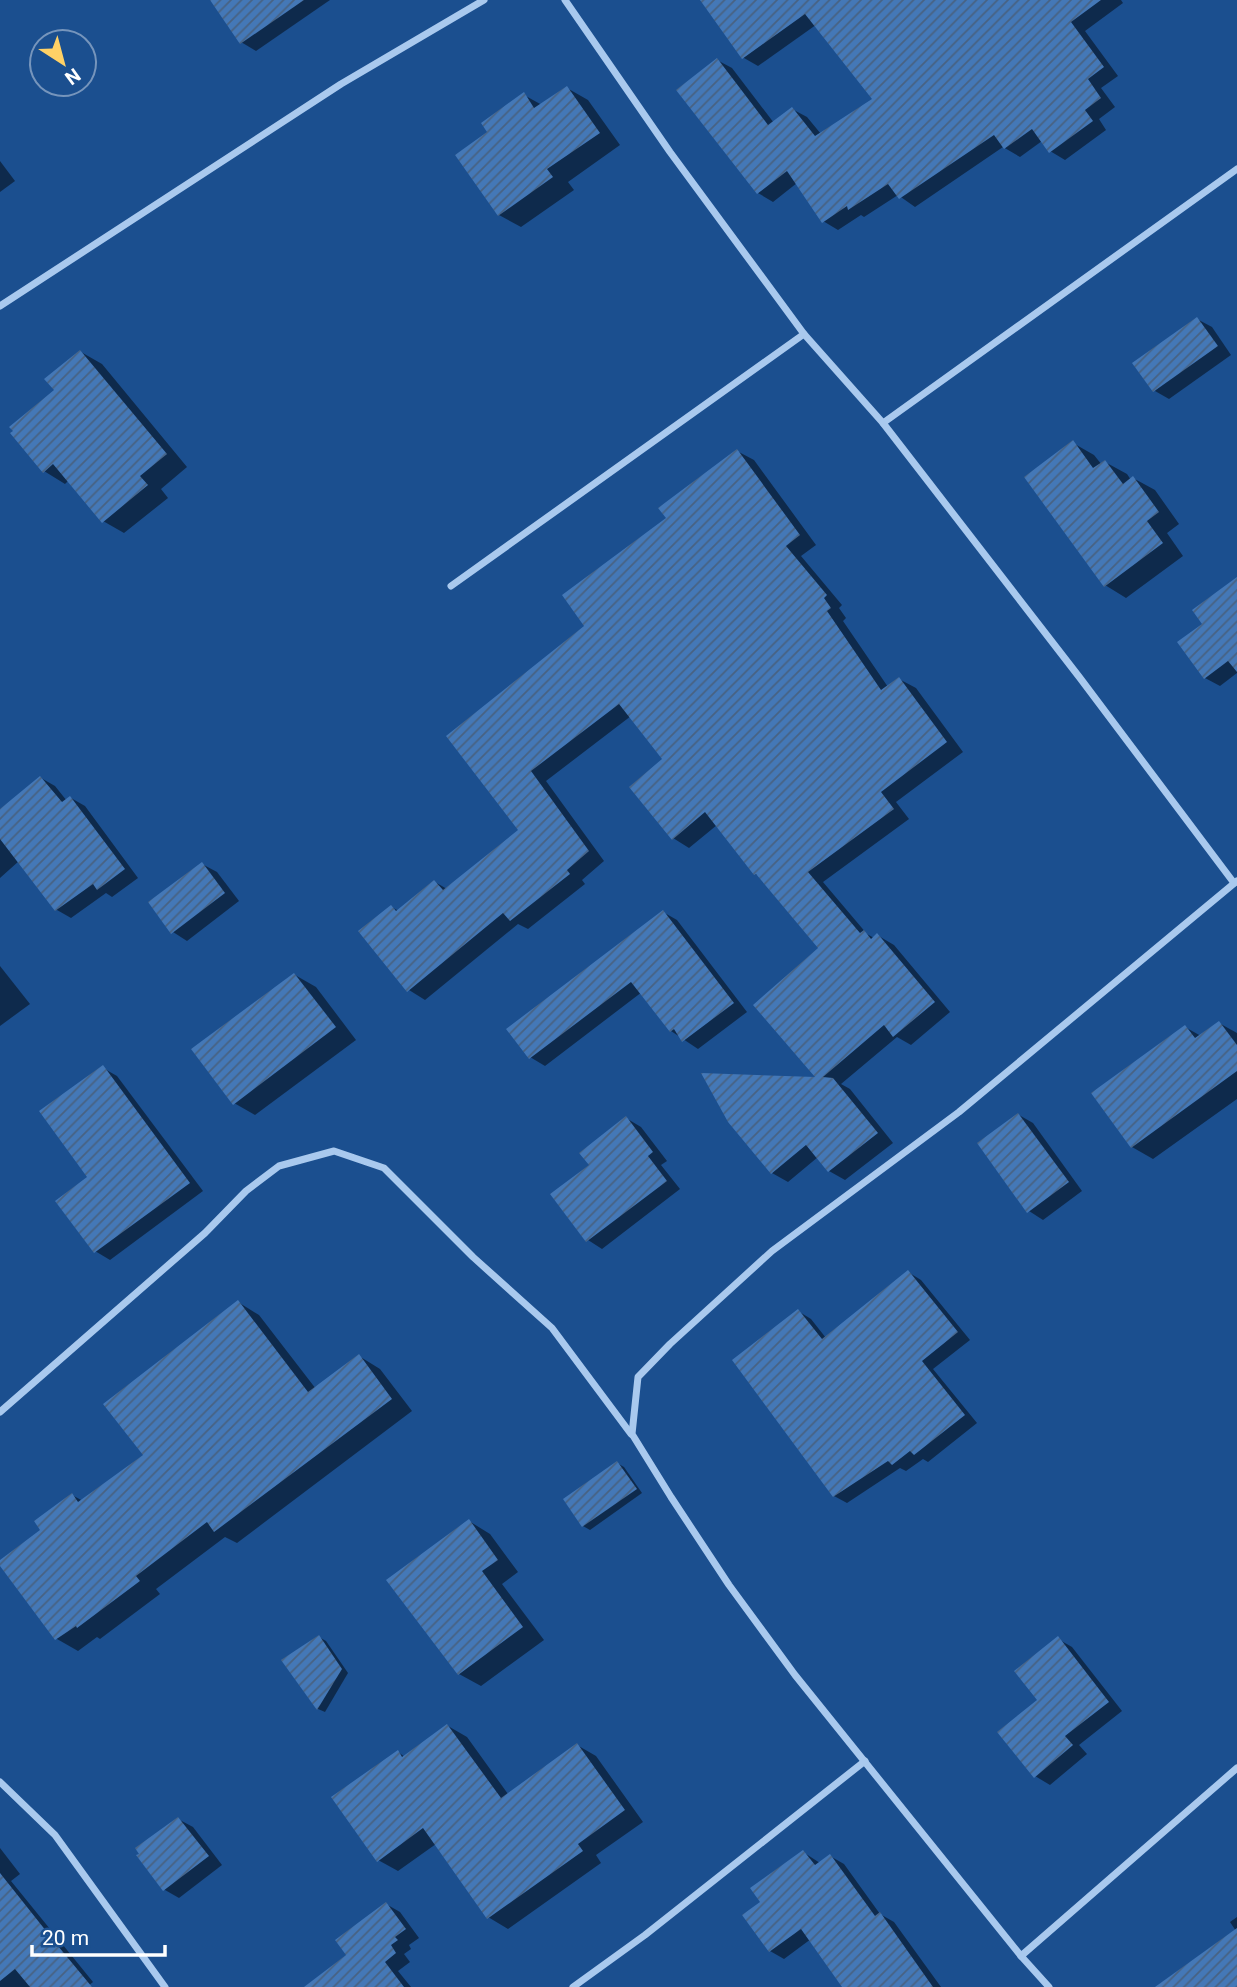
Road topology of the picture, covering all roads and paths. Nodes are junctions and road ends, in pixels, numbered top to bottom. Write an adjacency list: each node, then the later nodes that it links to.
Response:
1 (485, 0): 4 (street)
2 (565, 0): 5 (street)
3 (1237, 169): 6 (street)
4 (0, 306)
5 (804, 334): 6 (street); 7 (street)
6 (883, 423): 8 (street)
7 (451, 586)
8 (1236, 882): 10 (street)
9 (0, 1412): 10 (street)
10 (632, 1434): 11 (street)
11 (865, 1761): 14 (street); 16 (street)
12 (1237, 1768): 14 (street)
13 (0, 1782): 15 (street)
14 (1021, 1956): 17 (street)
15 (166, 1987)
16 (573, 1987)
17 (1049, 1987)

